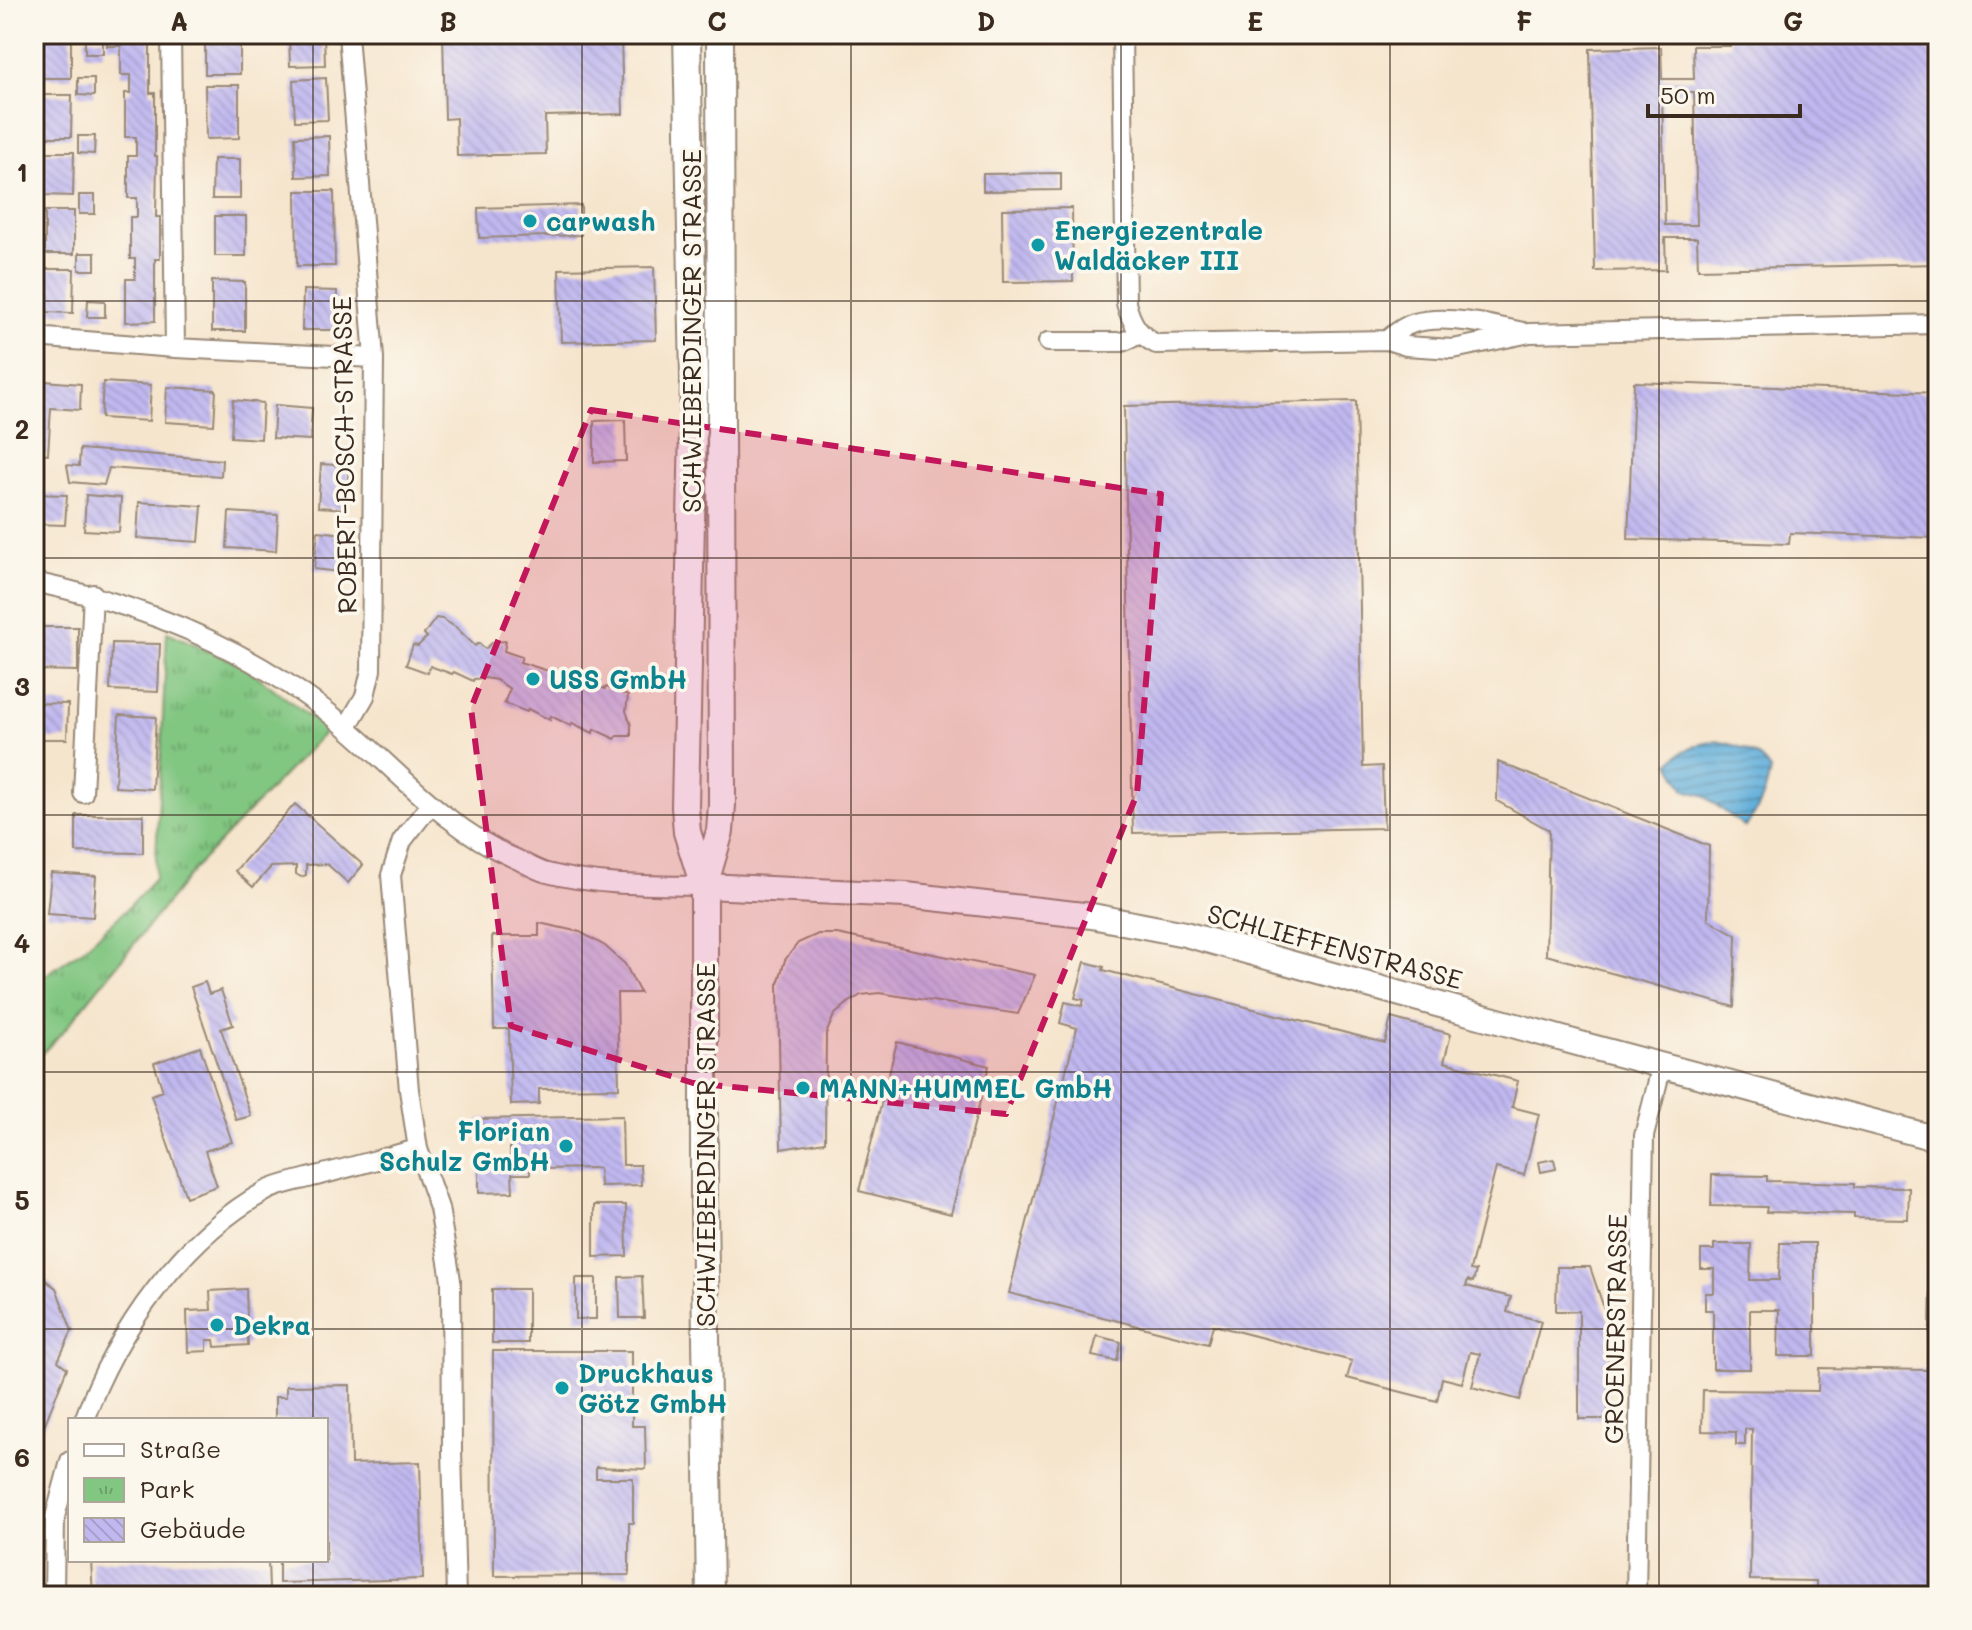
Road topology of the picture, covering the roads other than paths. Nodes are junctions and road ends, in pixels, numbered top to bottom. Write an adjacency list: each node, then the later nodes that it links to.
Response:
1 (171, 34): 12 (street)
2 (348, 34): 13 (street, ROBERT-BOSCH-STRASSE)
3 (687, 34): 16 (main road, SCHWIEBERDINGER STRASSE)
4 (720, 34): 17 (main road, SCHWIEBERDINGER STRASSE)
5 (1122, 34): 8 (street)
6 (1938, 324): 7 (street)
7 (1530, 333): 10 (street); 10 (street)
8 (1141, 334): 10 (street); 11 (street)
9 (34, 337): 12 (street)
10 (1387, 340)
11 (1048, 342)
12 (175, 348): 13 (street)
13 (374, 358): 18 (street, ROBERT-BOSCH-STRASSE)
14 (34, 582): 15 (street)
15 (93, 594): 18 (street); 19 (street)
16 (689, 627): 17 (main road); 21 (main road, SCHWIEBERDINGER STRASSE)
17 (722, 627): 21 (main road, SCHWIEBERDINGER STRASSE)
18 (347, 727): 20 (street)
19 (83, 793)
20 (430, 805): 21 (street); 24 (street)
21 (704, 886): 22 (street, SCHLIEFFENSTRASSE); 29 (main road, SCHWIEBERDINGER STRASSE)
22 (1662, 1065): 23 (street, SCHLIEFFENSTRASSE); 30 (street, GROENERSTRASSE)
23 (1938, 1139)
24 (418, 1149): 25 (street); 28 (street)
25 (85, 1418)
26 (68, 1468): 27 (street)
27 (54, 1596)
28 (456, 1596)
29 (710, 1596)
30 (1636, 1596)

